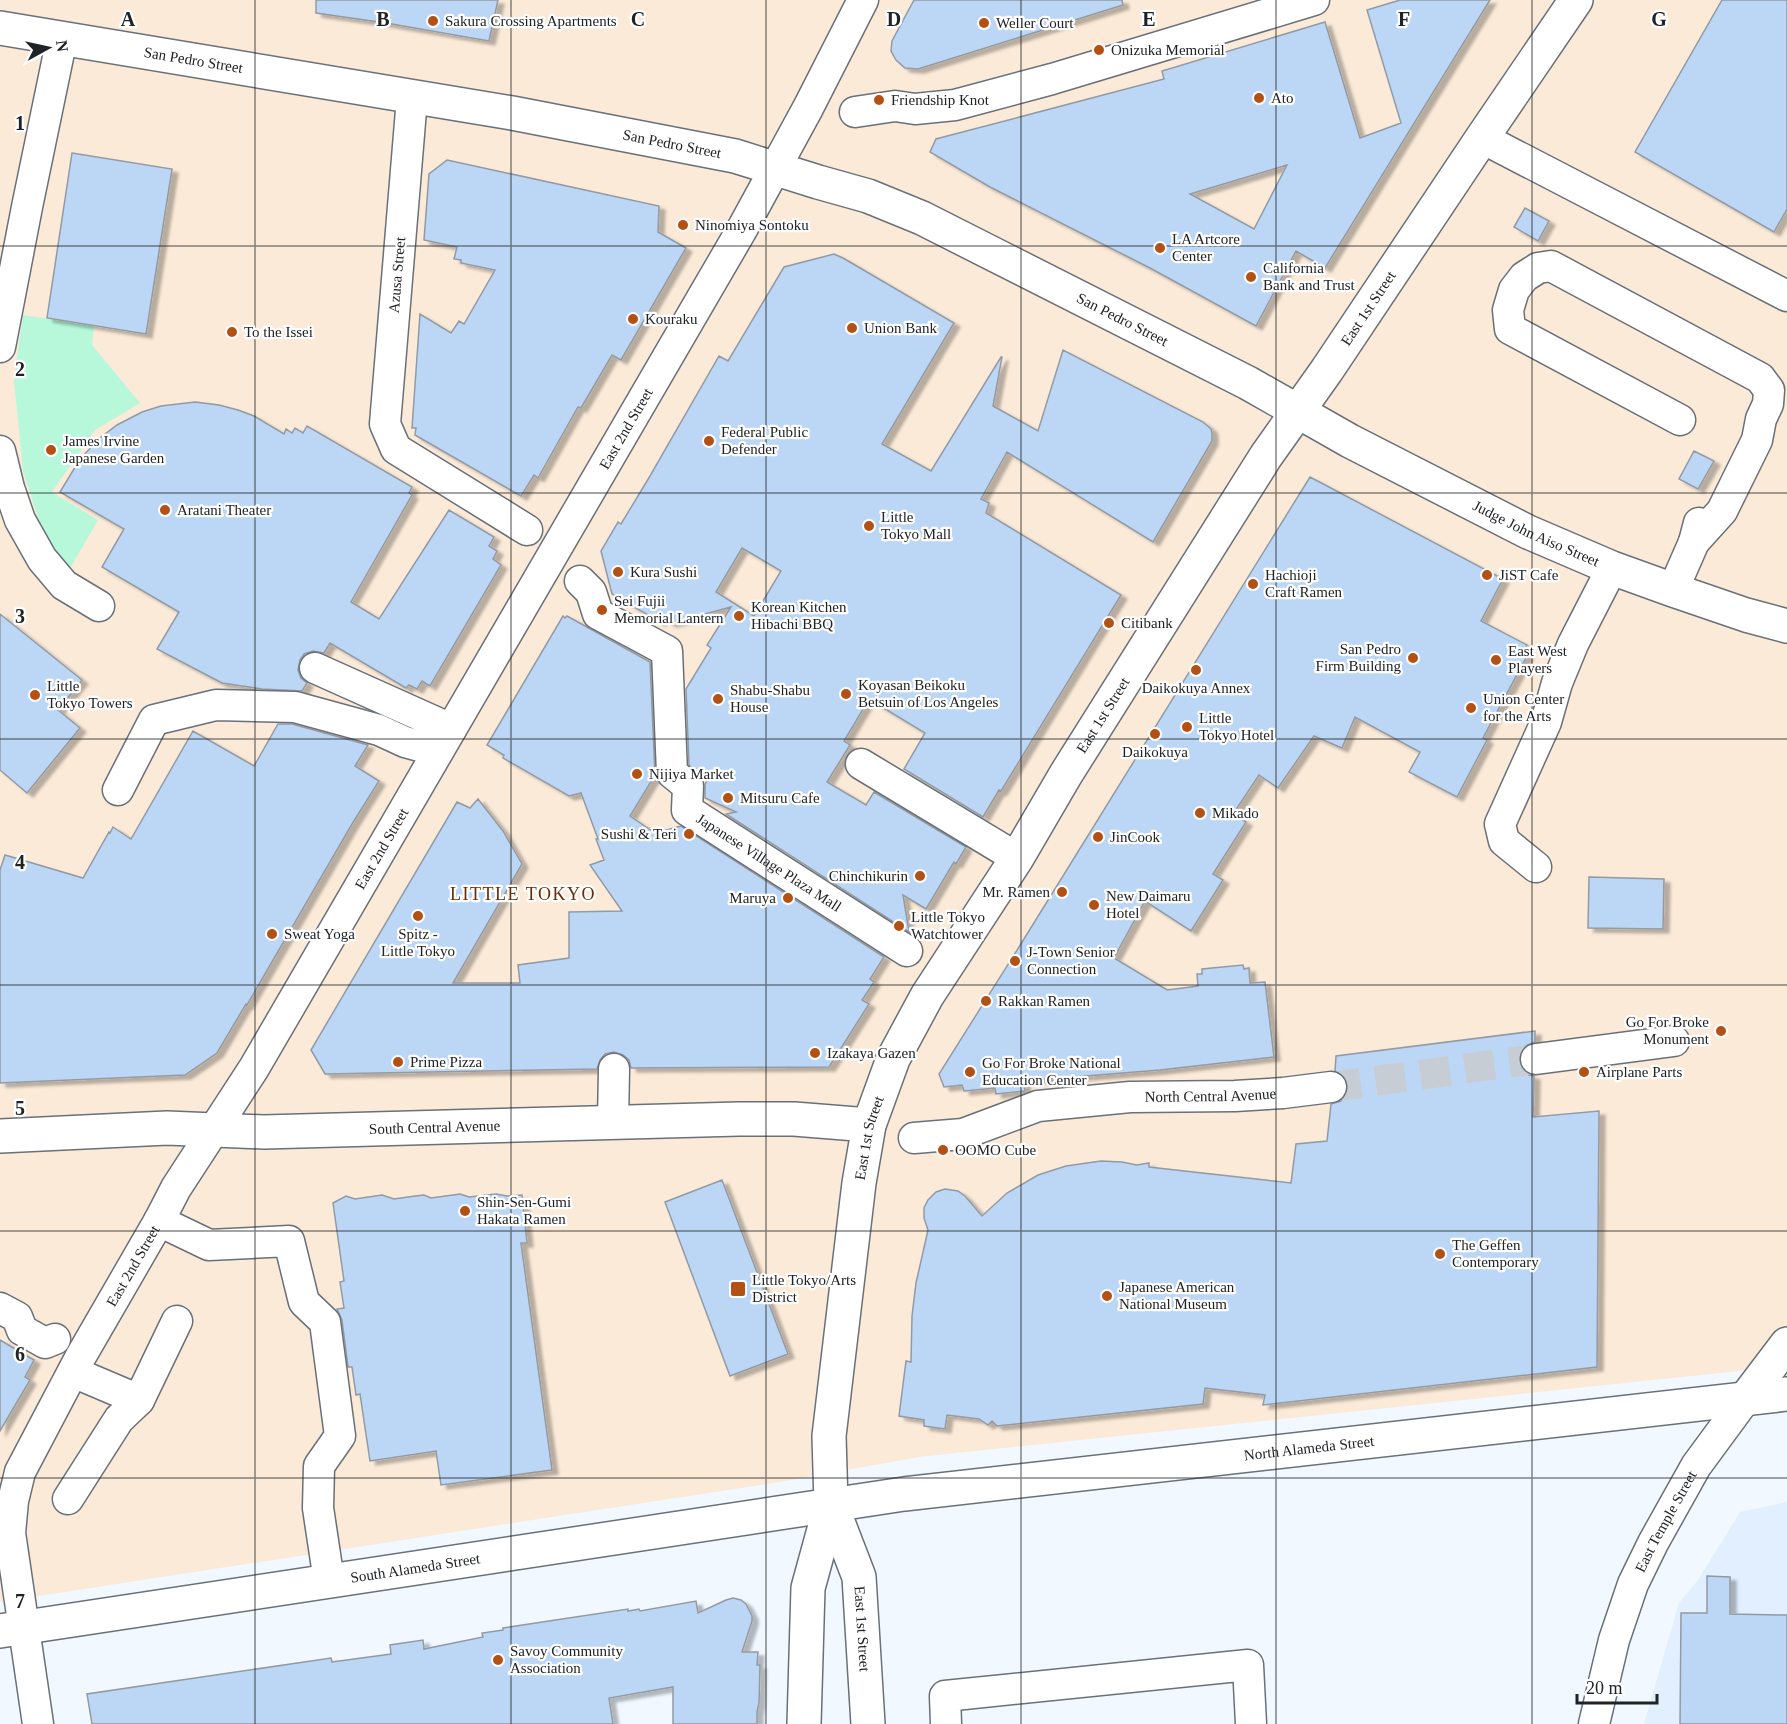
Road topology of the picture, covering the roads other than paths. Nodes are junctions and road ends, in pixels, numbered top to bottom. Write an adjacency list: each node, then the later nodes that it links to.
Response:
1 (863, 0): 9 (street, East 2nd Street)
2 (1314, 0): 7 (street)
3 (1573, 1): 8 (main road, East 1st Street)
4 (0, 28): 5 (main road, San Pedro Street)
5 (62, 38): 6 (main road, San Pedro Street); 11 (street)
6 (412, 98): 9 (main road, San Pedro Street); 15 (street, Azusa Street)
7 (855, 112)
8 (1482, 138): 10 (street); 12 (main road, East 1st Street)
9 (774, 169): 12 (main road, San Pedro Street); 22 (street, East 2nd Street)
10 (1787, 296)
11 (0, 347)
12 (1297, 412): 16 (main road, Judge John Aiso Street); 25 (main road, East 1st Street)
13 (1680, 420): 18 (street)
14 (0, 451): 19 (street)
15 (527, 530)
16 (1612, 568): 18 (main road, Judge John Aiso Street); 26 (street)
17 (580, 581): 27 (street, Japanese Village Plaza Mall)
18 (1673, 590): 20 (main road, Judge John Aiso Street)
19 (99, 606)
20 (1787, 626)
21 (315, 668): 22 (street)
22 (445, 740): 24 (street); 34 (street, East 2nd Street)
23 (861, 764): 25 (street)
24 (118, 790)
25 (1017, 858): 33 (main road, East 1st Street)
26 (1536, 867)
27 (907, 951)
28 (1674, 1041): 29 (street)
29 (1536, 1059)
30 (614, 1069): 32 (street)
31 (1331, 1087): 36 (street, North Central Avenue)
32 (613, 1122): 33 (main road, South Central Avenue); 34 (main road, South Central Avenue)
33 (869, 1125): 46 (main road, East 1st Street)
34 (212, 1130): 35 (main road, South Central Avenue); 37 (street, East 2nd Street)
35 (0, 1136)
36 (914, 1138)
37 (159, 1221): 41 (street, East 2nd Street); 47 (street)
38 (9, 1312): 41 (street)
39 (177, 1321): 44 (street)
40 (1787, 1344): 43 (main road, East Temple Street)
41 (77, 1364): 44 (street); 48 (street, East 2nd Street)
42 (1787, 1394): 43 (main road, North Alameda Street)
43 (1746, 1398): 46 (main road, North Alameda Street); 54 (street, East Temple Street)
44 (139, 1400): 45 (street)
45 (68, 1499)
46 (831, 1504): 47 (main road, South Alameda Street); 50 (main road, East 1st Street); 51 (main road, East 1st Street)
47 (329, 1581): 48 (main road, South Alameda Street)
48 (12, 1629): 49 (street, East 2nd Street)
49 (38, 1724)
50 (804, 1724)
51 (868, 1724)
52 (946, 1724): 53 (street)
53 (1251, 1724)
54 (1594, 1724)

